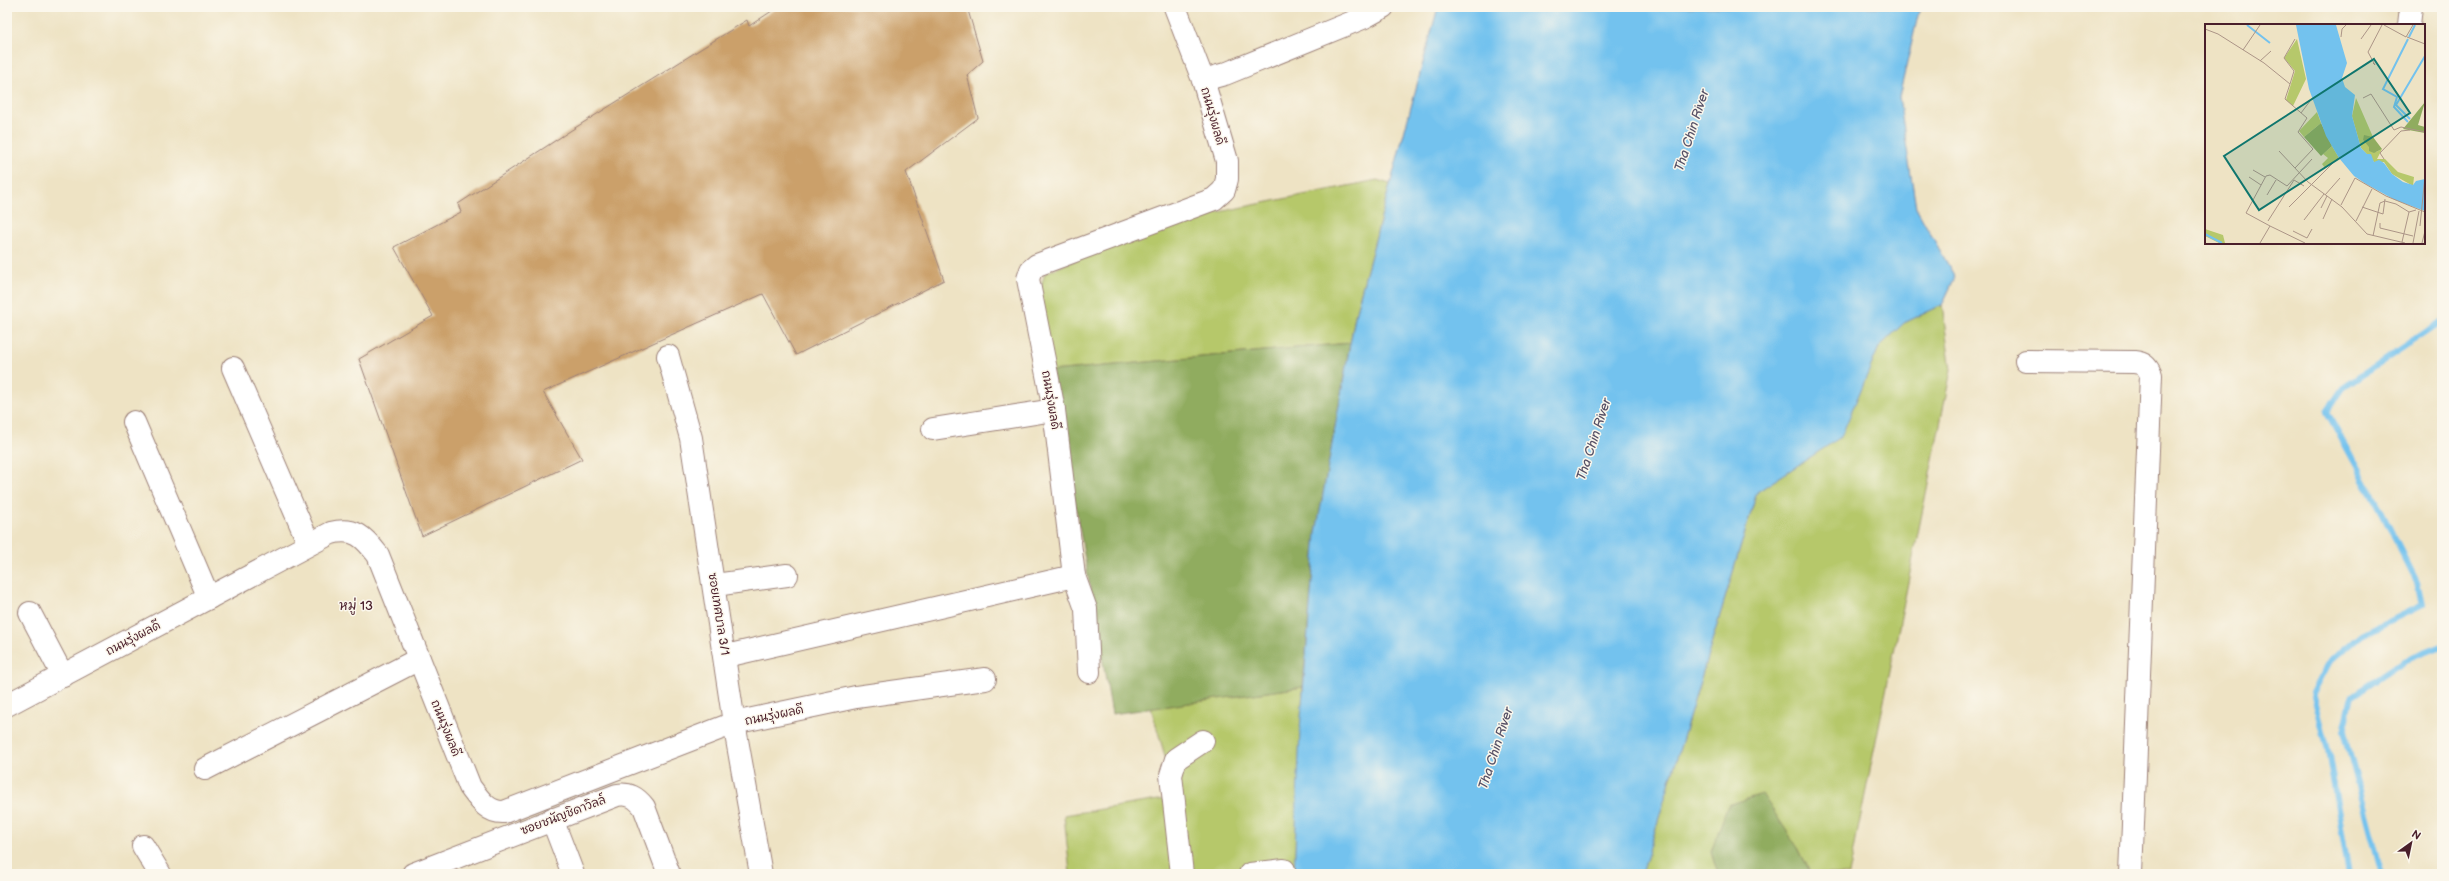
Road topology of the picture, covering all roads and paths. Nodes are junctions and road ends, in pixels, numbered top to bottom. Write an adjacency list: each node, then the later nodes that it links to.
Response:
1 (1175, 7): 5 (street, ถนนรุ่งผลดี)
2 (1383, 7): 5 (street)
3 (2411, 7): 4 (street)
4 (2409, 24)
5 (1203, 80): 9 (street, ถนนรุ่งผลดี)
6 (668, 356): 15 (street, ซอยเทศบาล 3/1)
7 (2026, 361): 37 (street)
8 (233, 368): 12 (street)
9 (1054, 410): 11 (street); 14 (street, ถนนรุ่งผลดี)
10 (134, 422): 16 (street)
11 (933, 429)
12 (309, 544): 16 (street, ถนนรุ่งผลดี); 19 (street, ถนนรุ่งผลดี)
13 (787, 575): 15 (street)
14 (1074, 576): 18 (street); 20 (street, ถนนรุ่งผลดี)
15 (715, 585): 18 (street, ซอยเทศบาล 3/1)
16 (209, 598): 21 (street, ถนนรุ่งผลดี)
17 (30, 613): 21 (street)
18 (726, 656): 24 (street, ซอยเทศบาล 3/1)
19 (419, 659): 24 (street, ถนนรุ่งผลดี); 26 (street)
20 (1089, 672)
21 (63, 676): 23 (street, ถนนรุ่งผลดี)
22 (985, 679): 24 (street, ถนนรุ่งผลดี)
23 (7, 705)
24 (734, 724): 34 (street, ซอยเทศบาล 3/1)
25 (1203, 741): 35 (street)
26 (205, 769)
27 (552, 819): 31 (street, ซอยชนัญชิดาวิลล์); 32 (street); 33 (street, ซอยชนัญชิดาวิลล์)
28 (143, 846): 30 (street)
29 (1284, 870): 36 (street)
30 (160, 874)
31 (413, 874)
32 (573, 874)
33 (670, 874)
34 (761, 874)
35 (1182, 874)
36 (1250, 874)
37 (2131, 874)

